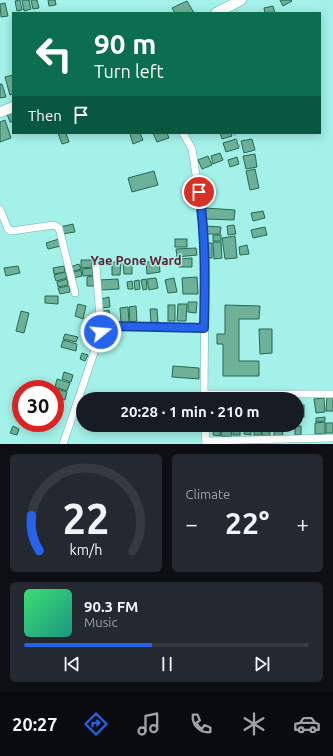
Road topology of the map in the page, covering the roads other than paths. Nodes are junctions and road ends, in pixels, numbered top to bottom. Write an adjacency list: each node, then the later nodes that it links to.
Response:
1 (241, 0): 2 (street)
2 (218, 12)
3 (12, 107): 4 (street)
4 (0, 112)
5 (184, 134): 9 (street)
6 (0, 209): 8 (street)
7 (96, 265): 10 (street)
8 (75, 293)
9 (204, 328): 10 (street); 11 (street)
10 (101, 332): 17 (street)
11 (204, 392)
12 (333, 394): 13 (street)
13 (304, 395)
14 (205, 432): 16 (street)
15 (333, 438): 16 (street)
16 (206, 442)
17 (63, 444)

